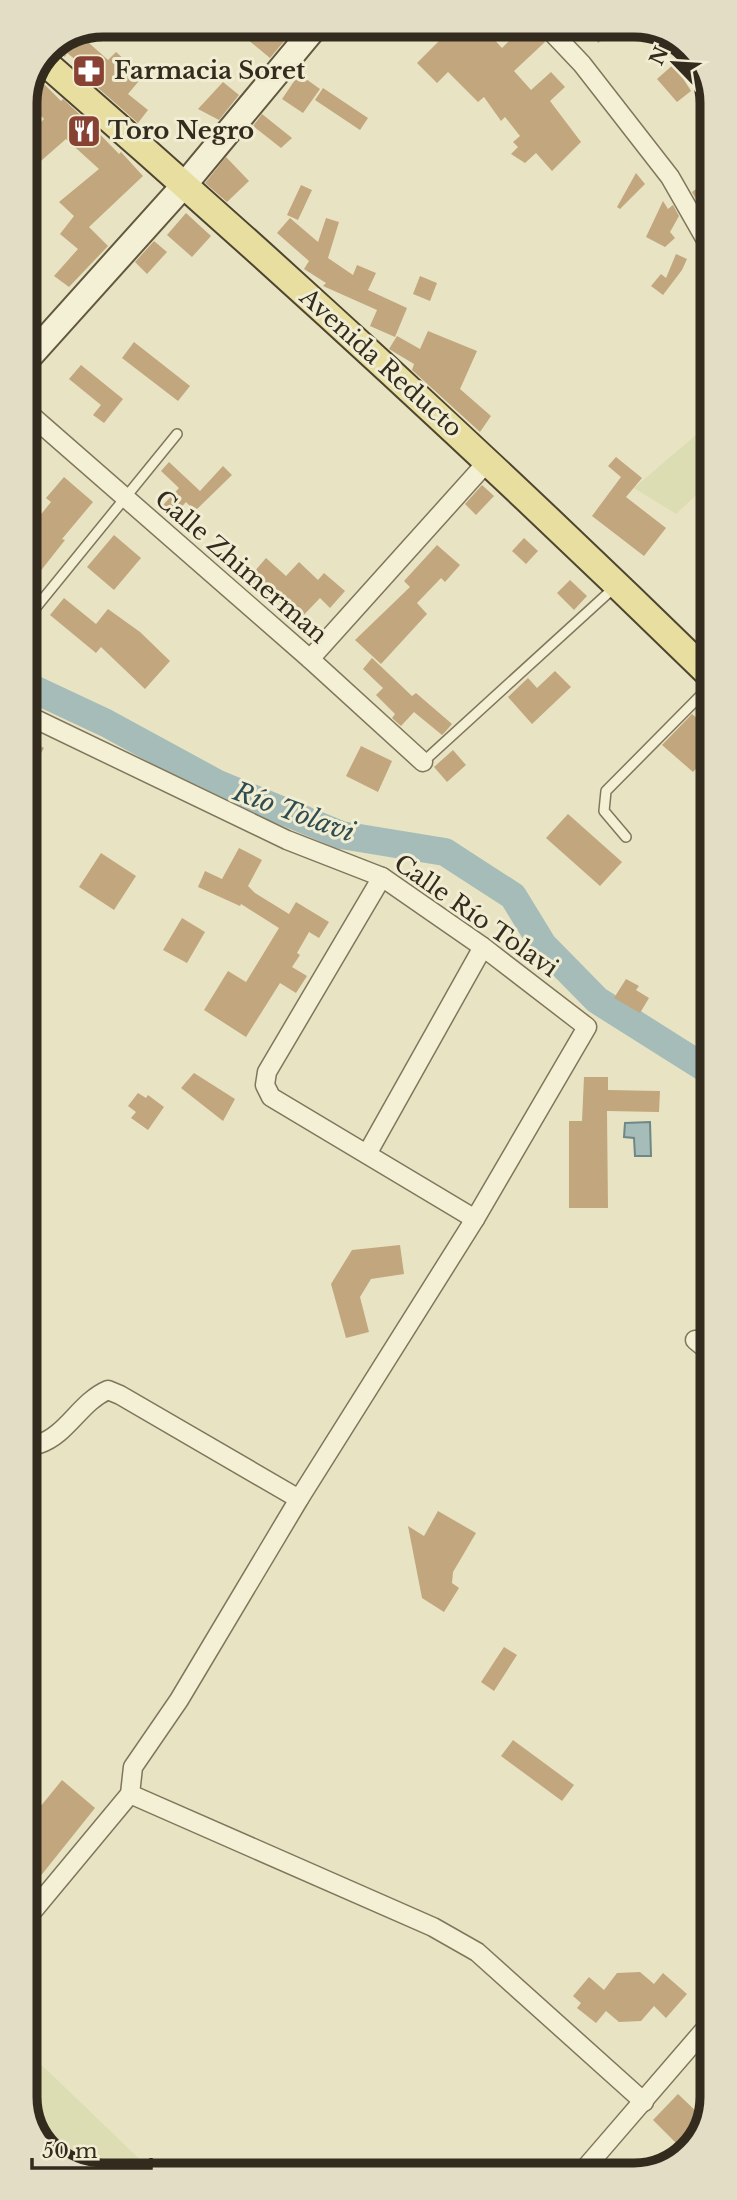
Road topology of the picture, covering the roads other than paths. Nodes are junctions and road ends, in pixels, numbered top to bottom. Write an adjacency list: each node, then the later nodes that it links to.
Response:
1 (306, 37): 4 (main road)
2 (556, 37): 5 (street)
3 (48, 66): 4 (main road, Avenida Reducto)
4 (185, 184): 6 (main road); 9 (main road, Avenida Reducto)
5 (700, 230)
6 (37, 349)
7 (37, 421): 10 (street, Calle Zhimerman)
8 (177, 434): 10 (lane)
9 (488, 461): 11 (main road, Avenida Reducto); 13 (street)
10 (124, 497): 12 (lane); 13 (street, Calle Zhimerman)
11 (617, 585): 14 (main road, Avenida Reducto); 17 (lane)
12 (37, 606)
13 (310, 659): 17 (street, Calle Zhimerman)
14 (700, 665)
15 (700, 696): 18 (lane)
16 (37, 720): 19 (street, Calle Río Tolavi)
17 (423, 762)
18 (626, 838)
19 (382, 877): 20 (street, Calle Río Tolavi); 21 (street)
20 (483, 947): 21 (street); 22 (street, Calle Río Tolavi)
21 (367, 1154): 22 (street)
22 (475, 1219): 26 (street)
23 (695, 1340): 24 (street)
24 (700, 1344)
25 (37, 1443): 26 (street)
26 (299, 1499): 27 (street)
27 (130, 1794): 28 (street); 30 (street)
28 (37, 1906)
29 (700, 2035): 30 (street)
30 (644, 2102): 31 (street)
31 (590, 2163)

